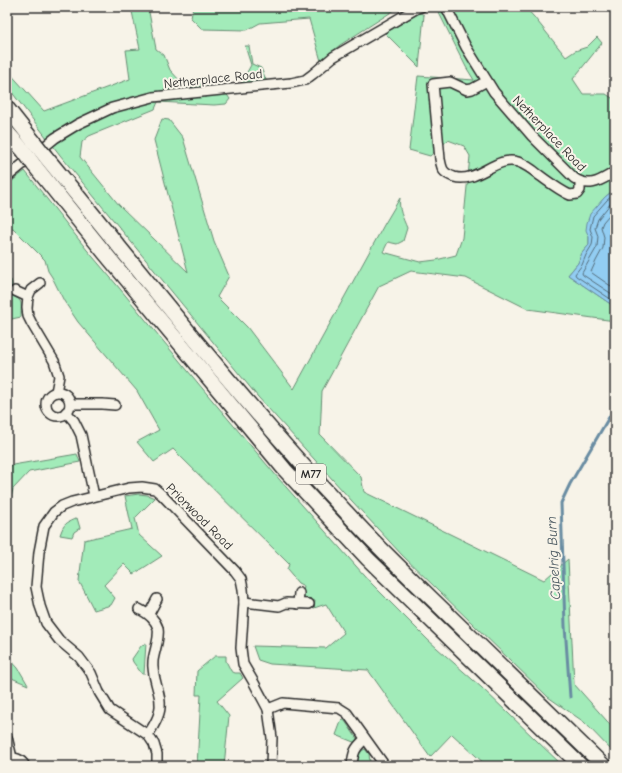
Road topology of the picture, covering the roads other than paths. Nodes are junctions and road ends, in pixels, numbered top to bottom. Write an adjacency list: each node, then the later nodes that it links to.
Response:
1 (421, 7): 7 (street, Netherplace Road)
2 (446, 7): 3 (street, Netherplace Road)
3 (487, 81): 8 (street, Netherplace Road); 8 (street)
4 (7, 108): 34 (highway, M77, bridge)
5 (7, 132): 33 (highway, M77, bridge)
6 (615, 172): 8 (street, Netherplace Road)
7 (7, 177)
8 (580, 182)
9 (40, 283): 11 (street)
10 (15, 291): 11 (street)
11 (28, 297): 12 (street)
12 (56, 392): 14 (street); 14 (street)
13 (115, 405): 14 (street)
14 (68, 408): 15 (street)
15 (94, 496): 18 (street, Priorwood Road); 24 (street, Priorwood Road)
16 (299, 593): 19 (street)
17 (157, 599): 22 (street)
18 (244, 602): 19 (street); 23 (street, Priorwood Road)
19 (298, 604): 20 (street)
20 (309, 604)
21 (138, 609): 22 (street)
22 (149, 614): 24 (street)
23 (268, 709): 26 (street); 30 (street, Priorwood Road)
24 (148, 735): 29 (street)
25 (7, 737): 27 (street)
26 (365, 739): 31 (street); 32 (street)
27 (9, 759): 28 (street)
28 (25, 766)
29 (157, 766)
30 (271, 766)
31 (352, 766)
32 (385, 766)
33 (581, 766)
34 (604, 766)

